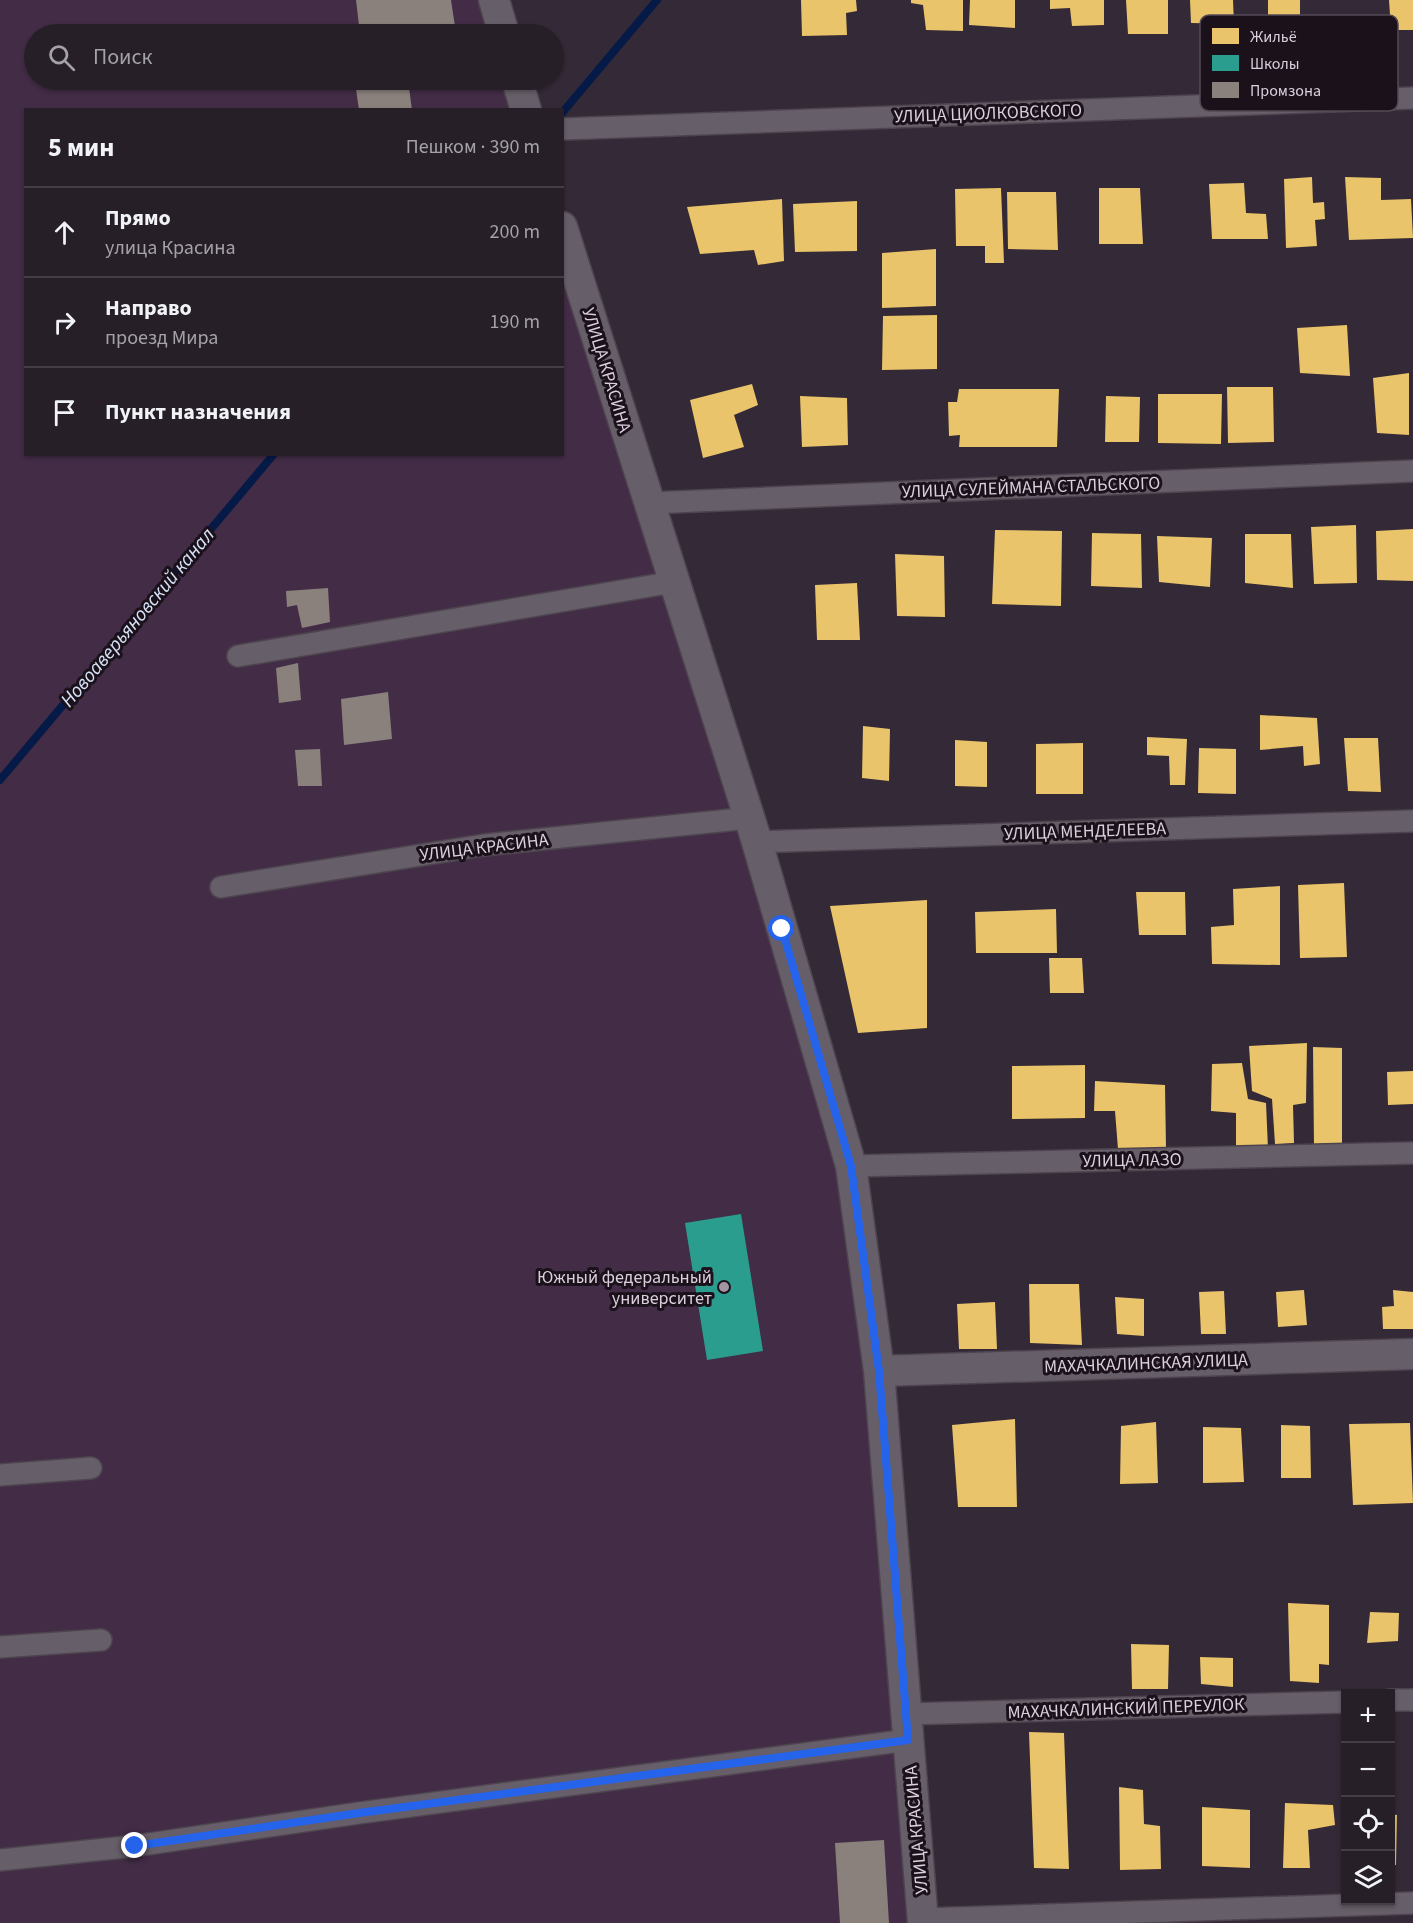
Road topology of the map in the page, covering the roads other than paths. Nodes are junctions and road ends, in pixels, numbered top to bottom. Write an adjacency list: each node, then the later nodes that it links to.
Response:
1 (494, 0): 2 (street)
2 (501, 24)
3 (520, 90): 7 (street)
4 (1413, 98): 5 (street, УЛИЦА ЦИОЛКОВСКОГО)
5 (1398, 99)
6 (1200, 106): 8 (street, УЛИЦА ЦИОЛКОВСКОГО)
7 (525, 108)
8 (564, 129)
9 (564, 232): 11 (street, УЛИЦА КРАСИНА)
10 (1413, 471): 11 (street, УЛИЦА СУЛЕЙМАНА СТАЛЬСКОГО)
11 (649, 503): 12 (street, УЛИЦА КРАСИНА)
12 (674, 582): 13 (street); 15 (street, УЛИЦА КРАСИНА)
13 (238, 656)
14 (1413, 821): 15 (street, УЛИЦА МЕНДЕЛЕЕВА)
15 (753, 830): 16 (street, УЛИЦА КРАСИНА); 18 (street, УЛИЦА КРАСИНА)
16 (221, 887)
17 (1413, 1153): 18 (street, УЛИЦА ЛАЗО)
18 (851, 1166): 20 (street, УЛИЦА КРАСИНА)
19 (1413, 1354): 20 (street, МАХАЧКАЛИНСКАЯ УЛИЦА)
20 (879, 1371): 28 (street, УЛИЦА КРАСИНА)
21 (91, 1468): 22 (street)
22 (0, 1475)
23 (101, 1640): 24 (street)
24 (0, 1647)
25 (1395, 1700): 26 (street)
26 (1413, 1700)
27 (1341, 1702): 28 (street, МАХАЧКАЛИНСКИЙ ПЕРЕУЛОК)
28 (907, 1727): 29 (street, МАХАЧКАЛИНСКИЙ ПЕРЕУЛОК); 31 (street, УЛИЦА КРАСИНА)
29 (0, 1860)
30 (1413, 1904): 31 (street)
31 (923, 1921)

